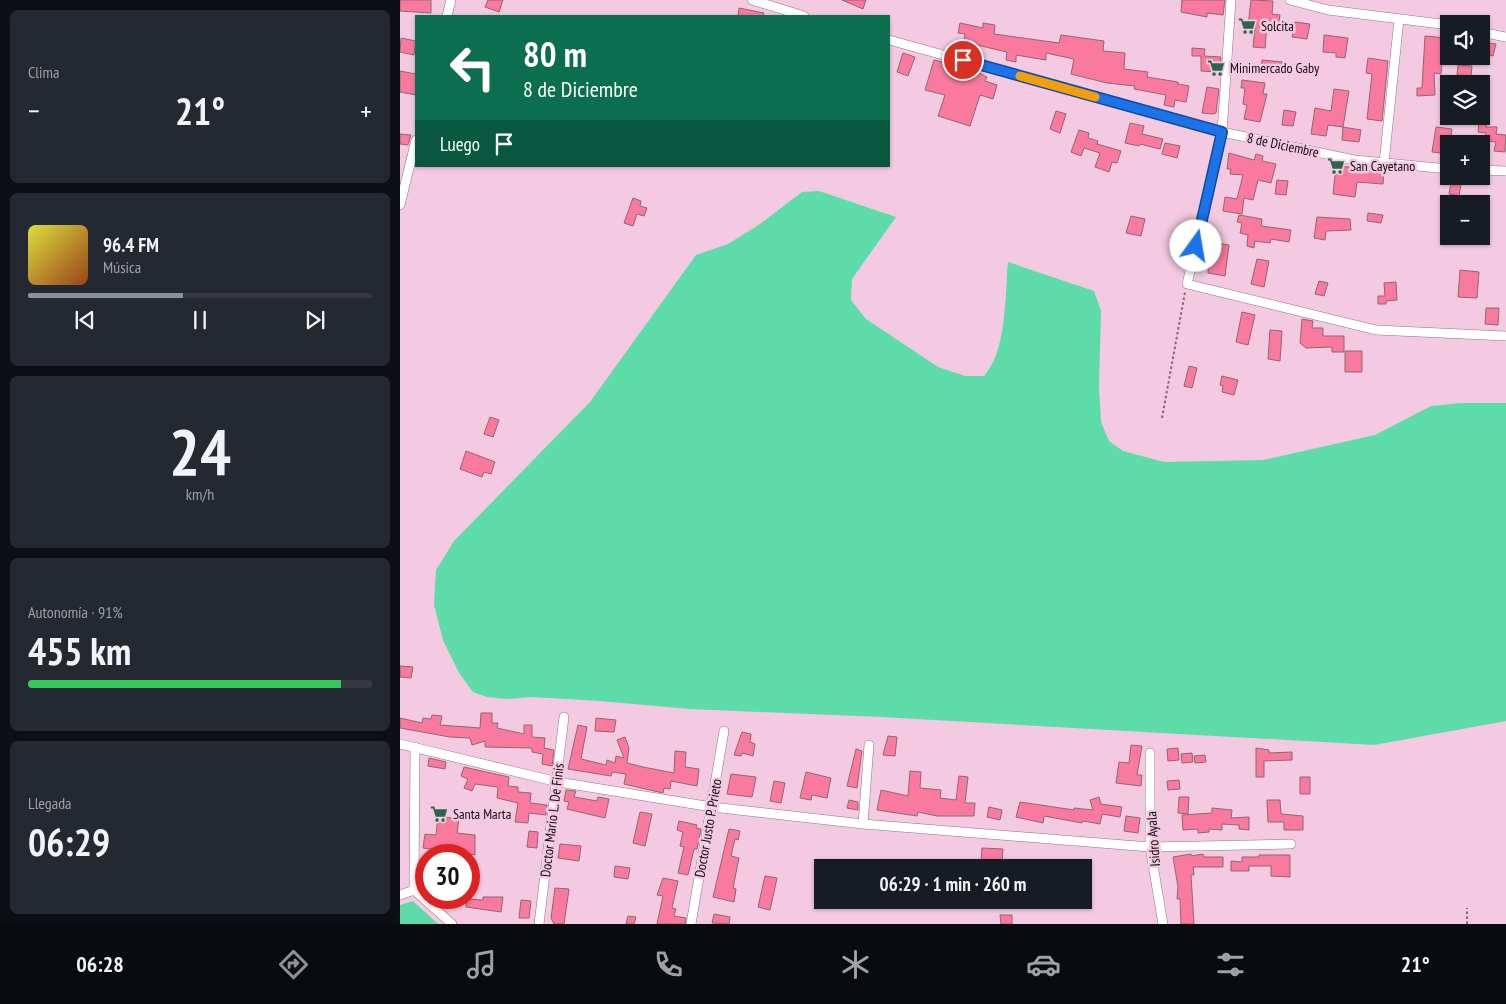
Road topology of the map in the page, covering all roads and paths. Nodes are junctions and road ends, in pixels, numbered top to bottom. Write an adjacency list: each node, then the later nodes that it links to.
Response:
1 (451, 0): 5 (street)
2 (752, 0): 6 (street)
3 (1232, 0): 12 (street)
4 (1290, 0): 7 (street)
5 (447, 15)
6 (801, 15)
7 (1399, 19): 8 (street); 14 (street)
8 (1440, 24)
9 (1490, 34): 10 (street)
10 (1506, 37)
11 (890, 40): 12 (street, 8 de Diciembre)
12 (1222, 132): 14 (street, 8 de Diciembre); 19 (street)
13 (415, 144): 18 (street)
14 (1384, 163): 15 (street, 8 de Diciembre)
15 (1440, 168)
16 (1490, 170): 17 (street)
17 (1506, 171)
18 (400, 205)
19 (1187, 284): 20 (street); 21 (path)
20 (1506, 336)
21 (1162, 418)
22 (564, 716): 28 (street, Doctor Mario L. De Finis)
23 (724, 732): 29 (street, Doctor Justo P. Prieto)
24 (400, 744): 26 (street)
25 (869, 745): 30 (street)
26 (415, 747): 28 (street); 33 (street)
27 (1150, 753): 32 (street, Isidro Ayala)
28 (558, 782): 29 (street); 37 (street, Doctor Mario L. De Finis)
29 (712, 807): 30 (street); 38 (street, Doctor Justo P. Prieto)
30 (864, 824): 32 (street)
31 (1292, 844): 32 (street)
32 (1150, 847): 39 (street, Isidro Ayala)
33 (414, 890): 34 (street); 36 (street)
34 (400, 895)
35 (1467, 908): 40 (path)
36 (452, 924)
37 (539, 924)
38 (691, 924)
39 (1164, 924)
40 (1467, 924)

